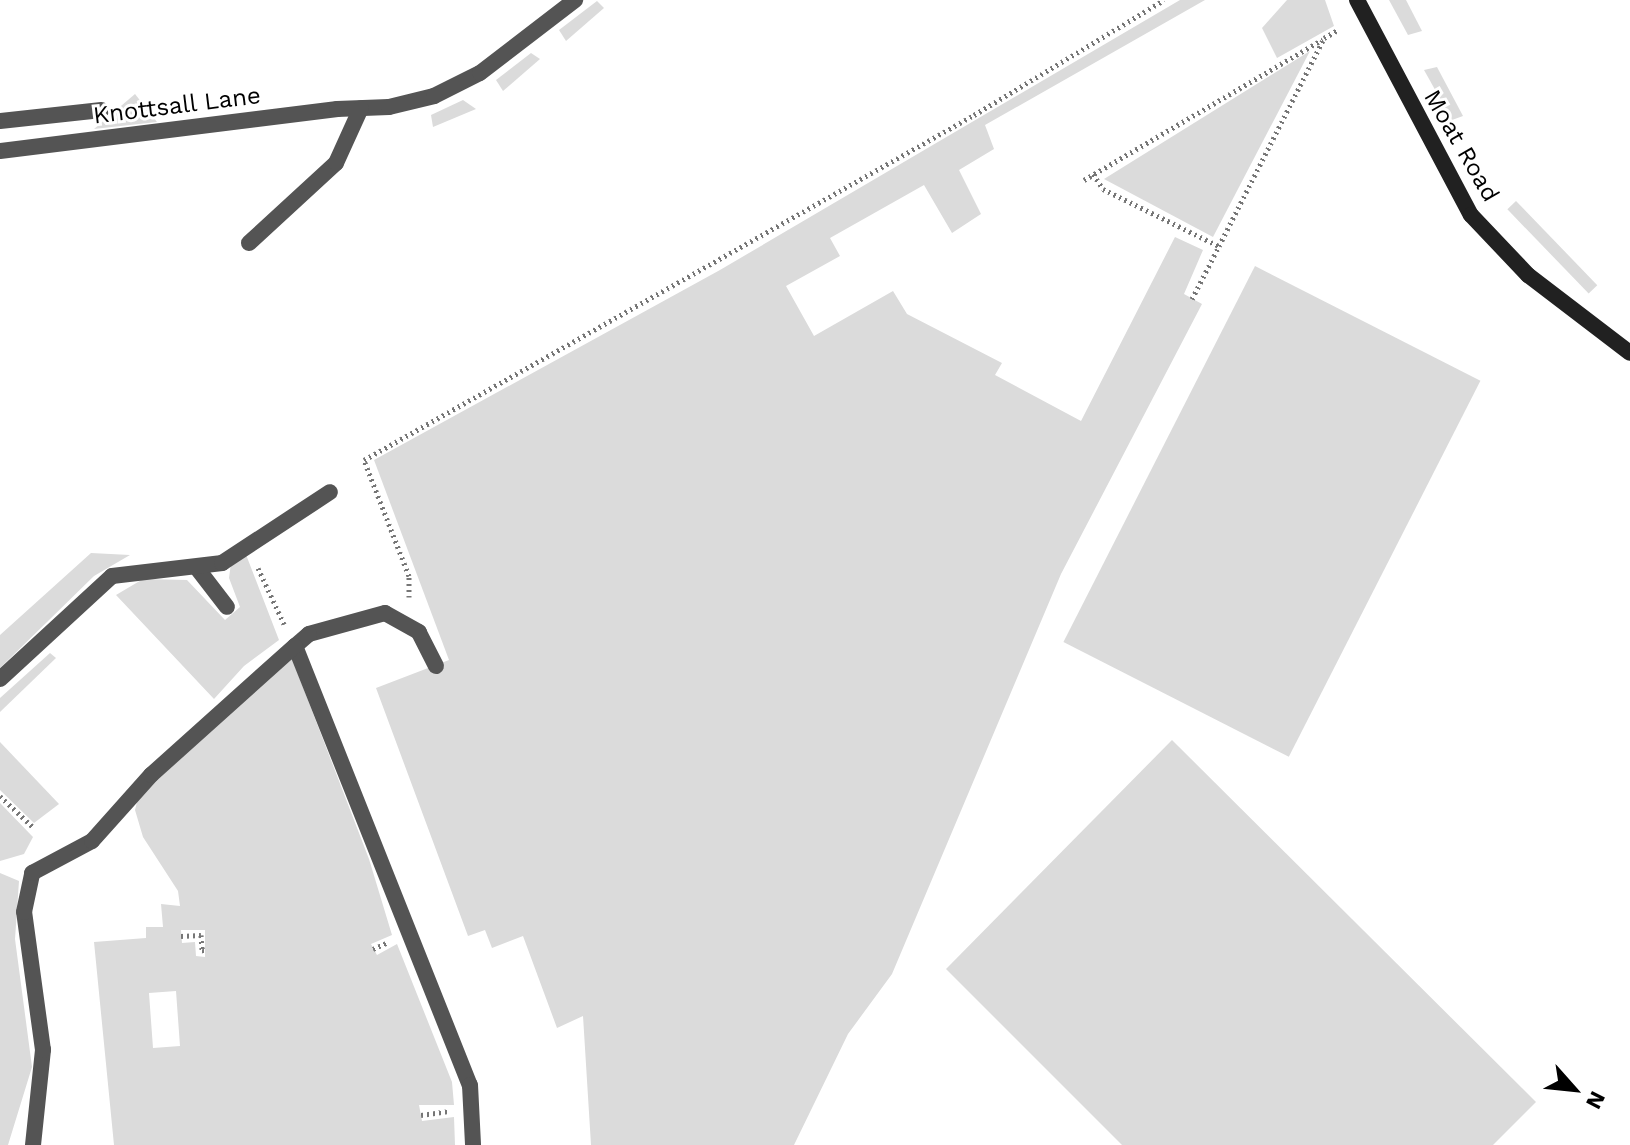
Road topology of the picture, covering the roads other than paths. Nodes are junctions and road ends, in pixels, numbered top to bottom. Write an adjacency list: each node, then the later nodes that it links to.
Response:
1 (575, 0): 3 (street, Knottsall Lane)
2 (1357, 0): 10 (street, Moat Road)
3 (361, 108): 7 (street, Knottsall Lane); 9 (street)
4 (101, 110): 5 (street)
5 (69, 114): 6 (street); 7 (street)
6 (0, 121)
7 (70, 142): 8 (street, Knottsall Lane)
8 (1, 147)
9 (249, 243)
10 (1630, 353)
11 (330, 492): 12 (street)
12 (197, 568): 13 (street); 16 (street)
13 (227, 607)
14 (295, 646): 15 (street); 17 (street); 18 (street)
15 (436, 666)
16 (0, 679)
17 (33, 1145)
18 (473, 1145)

